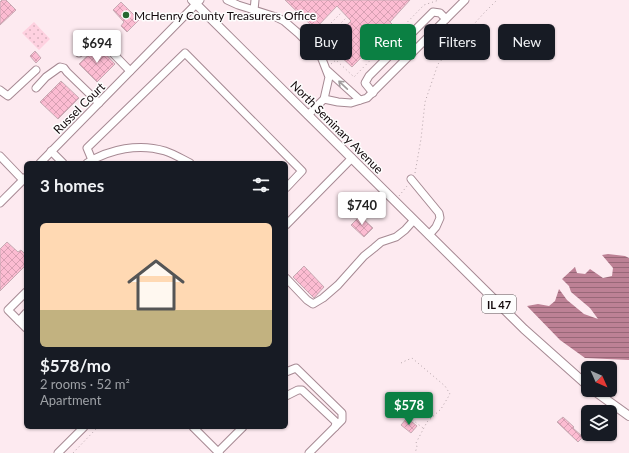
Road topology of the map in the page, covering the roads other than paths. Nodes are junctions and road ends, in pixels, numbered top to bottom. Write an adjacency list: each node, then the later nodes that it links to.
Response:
1 (227, 0): 5 (street)
2 (255, 0): 5 (street)
3 (465, 0): 6 (street)
4 (196, 2): 10 (street, Russel Court); 17 (main road, North Seminary Avenue / IL 47)
5 (254, 10): 9 (street)
6 (446, 19): 13 (street); 13 (street)
7 (79, 53): 10 (street)
8 (36, 70): 12 (street)
9 (327, 70): 14 (street); 15 (street, one-way to 9)
10 (130, 72): 16 (street, Russel Court)
11 (36, 88): 16 (street)
12 (0, 90)
13 (373, 92): 15 (street)
14 (324, 99): 15 (street); 17 (street)
15 (360, 100)
16 (99, 103): 18 (street, Russel Court)
17 (308, 115): 20 (main road, North Seminary Avenue / IL 47)
18 (51, 151): 21 (street, Russel Court); 22 (street)
19 (0, 156): 26 (street)
20 (352, 158): 31 (main road, North Seminary Avenue / IL 47); 32 (street)
21 (45, 161)
22 (61, 161)
23 (90, 161): 29 (street)
24 (92, 161): 25 (street)
25 (187, 161)
26 (24, 177)
27 (24, 179): 30 (street)
28 (411, 180): 33 (street)
29 (288, 186)
30 (0, 203)
31 (414, 220): 33 (main road, North Seminary Avenue / IL 47); 34 (street)
32 (288, 223)
33 (429, 235): 40 (main road, North Seminary Avenue / IL 47)
34 (288, 280)
35 (24, 294): 37 (street)
36 (24, 315): 37 (street)
37 (19, 321): 38 (street)
38 (24, 326)
39 (288, 371): 44 (street)
40 (581, 380)
41 (288, 395): 44 (street)
42 (603, 397): 43 (main road)
43 (629, 416)
44 (335, 427): 50 (street)
45 (82, 429): 48 (street)
46 (195, 429): 49 (street)
47 (240, 429): 49 (street)
48 (58, 453)
49 (219, 453)
50 (309, 453)

